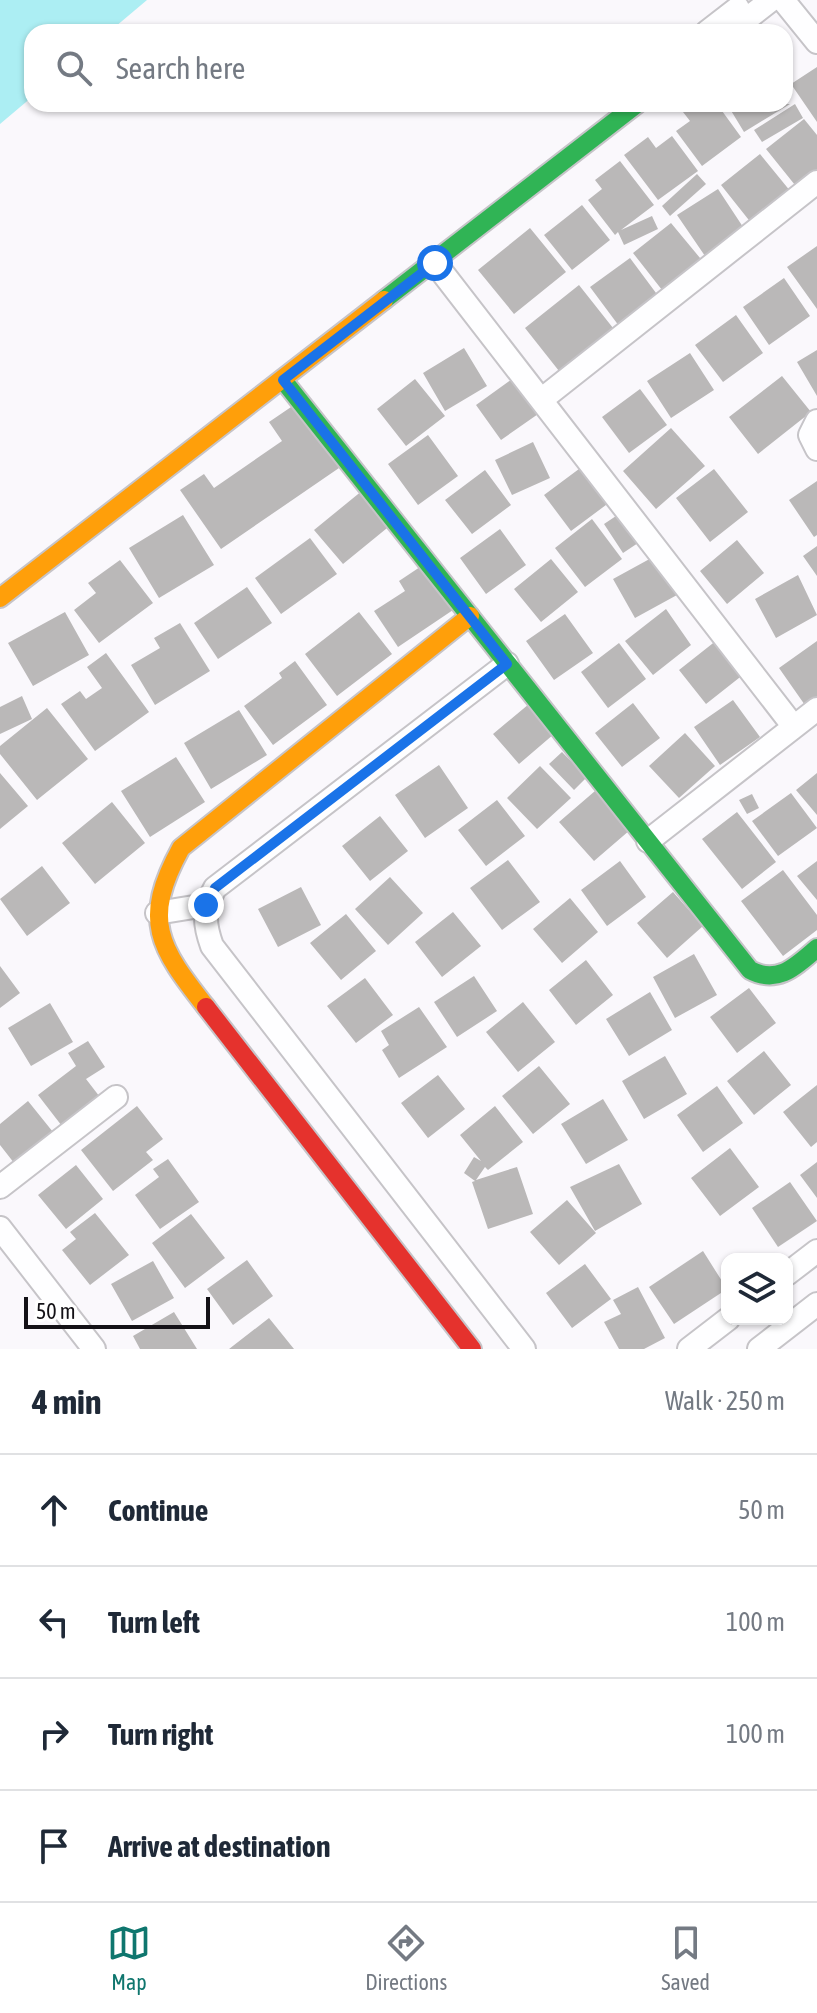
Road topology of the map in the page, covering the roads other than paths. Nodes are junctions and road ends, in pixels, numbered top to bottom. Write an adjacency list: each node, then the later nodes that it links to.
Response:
1 (748, 0): 4 (street)
2 (771, 0): 5 (street)
3 (783, 0): 6 (street)
4 (717, 24)
5 (740, 24)
6 (817, 42)
7 (605, 112): 15 (street)
8 (627, 112): 10 (street)
9 (814, 193): 12 (street)
10 (435, 263): 11 (street); 12 (street)
11 (283, 380): 16 (street); 17 (street)
12 (541, 400): 20 (street)
13 (817, 421): 14 (street)
14 (817, 449)
15 (0, 580)
16 (0, 598)
17 (470, 616): 18 (street); 23 (street)
18 (507, 664): 21 (street); 22 (street)
19 (817, 709): 20 (street)
20 (794, 727): 21 (street)
21 (648, 841): 24 (street)
22 (206, 905): 23 (street); 34 (street)
23 (157, 913): 33 (street)
24 (817, 948)
25 (116, 1097): 26 (street)
26 (0, 1187)
27 (0, 1228): 32 (street)
28 (817, 1251): 29 (street)
29 (793, 1269)
30 (817, 1304): 36 (street)
31 (721, 1324): 35 (street)
32 (84, 1345)
33 (472, 1349)
34 (524, 1349)
35 (689, 1349)
36 (759, 1349)

